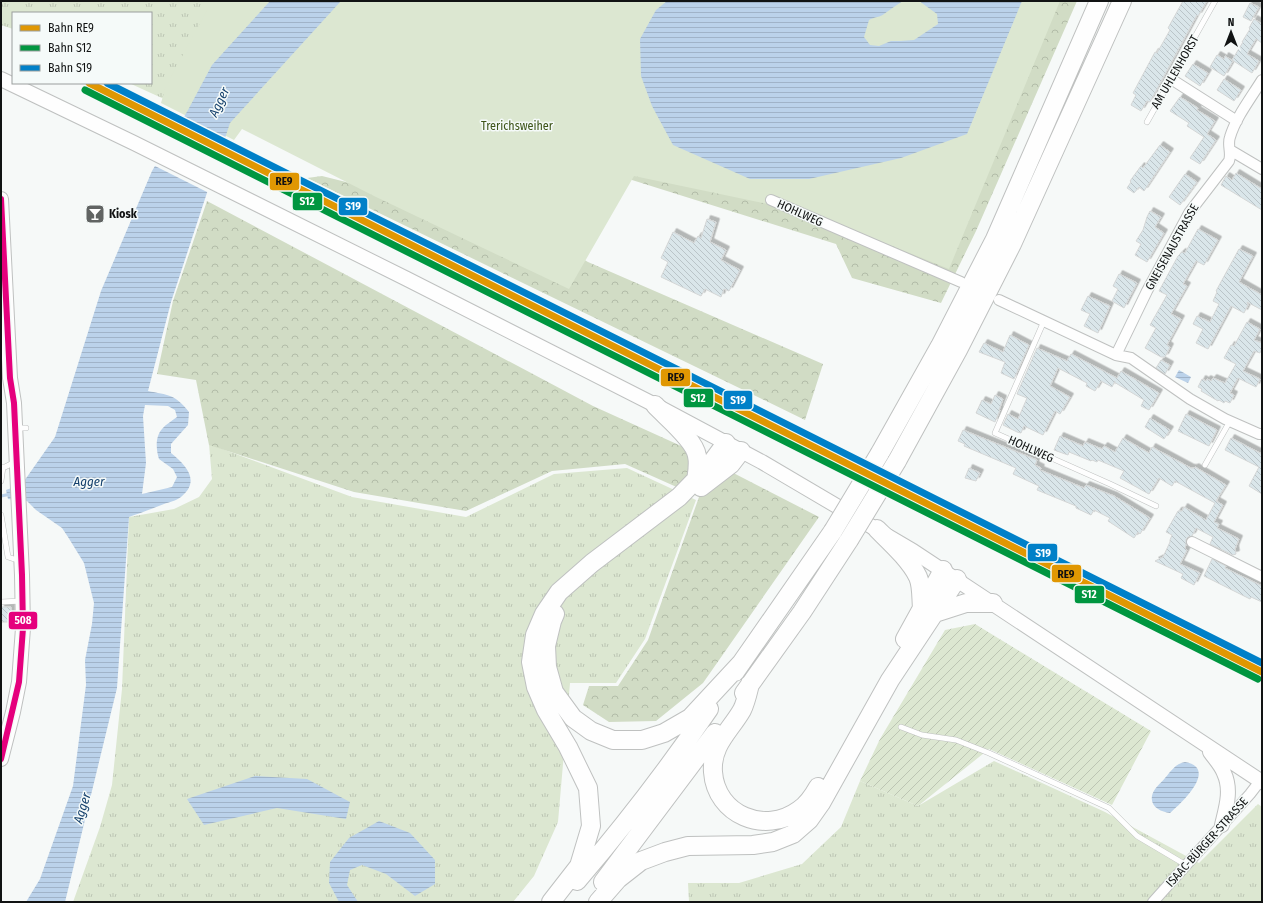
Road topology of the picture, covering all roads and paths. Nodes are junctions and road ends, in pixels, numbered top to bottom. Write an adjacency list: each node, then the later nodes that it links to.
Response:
1 (1099, 1): 39 (highway, bridge)
2 (1122, 1): 40 (highway, bridge)
3 (1216, 1): 5 (lane, AM UHLENHORST)
4 (1, 79): 20 (main road)
5 (1172, 79): 7 (street); 8 (lane, AM UHLENHORST)
6 (1262, 80): 7 (street, GNEISENAUSTRASSE)
7 (1237, 121): 9 (street, GNEISENAUSTRASSE)
8 (1147, 122)
9 (1230, 150): 10 (street); 19 (street, GNEISENAUSTRASSE)
10 (1262, 169)
11 (1, 198): 13 (main road)
12 (771, 200): 14 (street, HOHLWEG)
13 (1, 217): 16 (main road)
14 (961, 282)
15 (1000, 300): 18 (street)
16 (4, 306): 17 (main road)
17 (4, 320): 25 (main road)
18 (1044, 321): 19 (street); 28 (lane, HOHLWEG)
19 (1116, 355): 21 (street)
20 (655, 405): 23 (main road); 27 (highway)
21 (1230, 421): 22 (street); 24 (lane)
22 (1262, 434)
23 (734, 447): 27 (highway); 30 (main road); 39 (highway)
24 (1205, 465)
25 (9, 466): 26 (lane); 32 (main road)
26 (1, 481)
27 (696, 481): 47 (highway)
28 (1156, 506)
29 (1, 515): 32 (lane)
30 (877, 528): 33 (main road); 38 (highway)
31 (1192, 542): 34 (street)
32 (21, 558): 35 (main road)
33 (950, 574): 37 (main road); 38 (highway)
34 (1262, 577)
35 (23, 601): 36 (lane); 43 (main road)
36 (1, 602)
37 (993, 603): 38 (highway); 42 (main road)
38 (928, 611): 40 (highway); 50 (highway)
39 (742, 662): 48 (highway)
40 (750, 684): 49 (highway)
41 (901, 727): 46 (lane)
42 (1207, 747): 44 (main road); 45 (main road)
43 (1, 759)
44 (1261, 782): 45 (street, ISAAC-BÜRGER-STRASSE)
45 (1222, 825): 46 (street, ISAAC-BÜRGER-STRASSE)
46 (1186, 864): 51 (street, ISAAC-BÜRGER-STRASSE)
47 (551, 902)
48 (560, 902)
49 (588, 902)
50 (598, 902)
51 (1153, 902)

